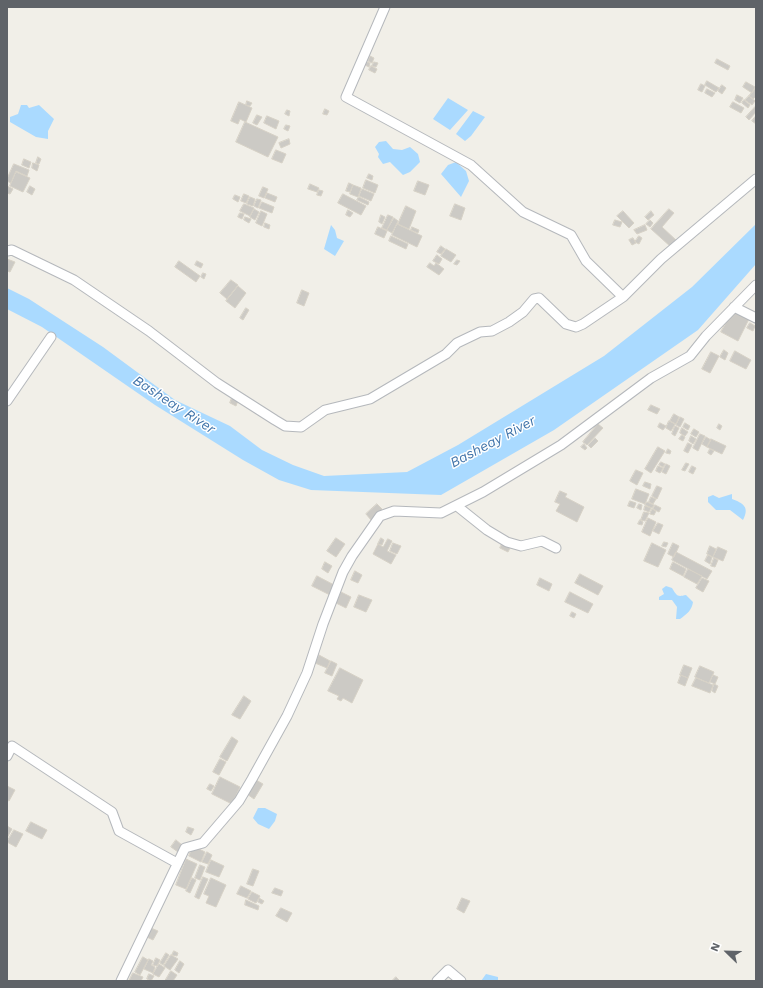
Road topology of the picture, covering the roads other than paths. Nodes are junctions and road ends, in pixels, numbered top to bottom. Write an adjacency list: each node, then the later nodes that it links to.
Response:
1 (385, 7): 5 (street)
2 (756, 179): 5 (street)
3 (7, 251): 5 (street)
4 (756, 285): 6 (street)
5 (623, 297)
6 (734, 307): 7 (street); 10 (street)
7 (756, 318)
8 (51, 337): 9 (street)
9 (7, 400)
10 (457, 506): 11 (street); 13 (street)
11 (556, 548)
12 (7, 756): 13 (street)
13 (177, 863): 14 (street)
14 (121, 981)
15 (437, 981): 16 (street)
16 (461, 981)

